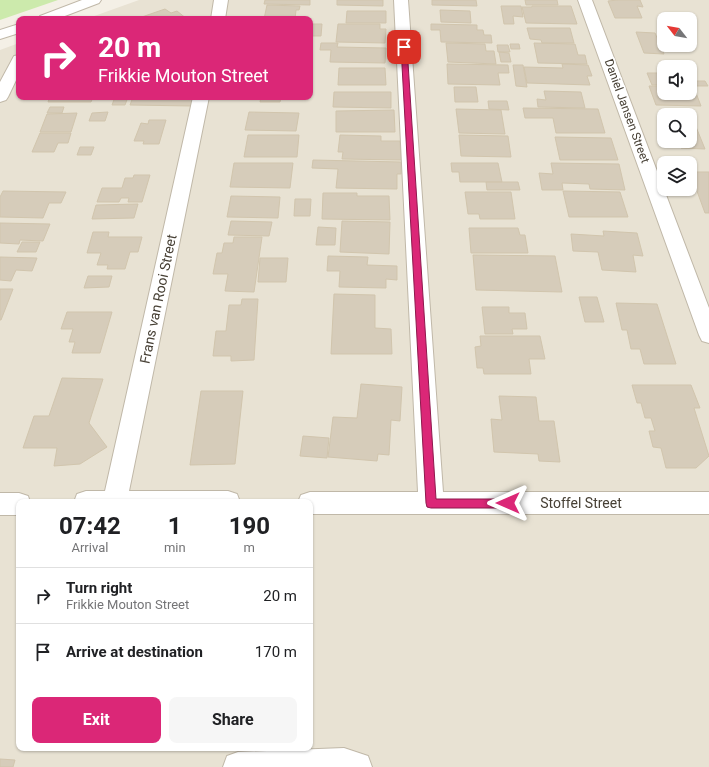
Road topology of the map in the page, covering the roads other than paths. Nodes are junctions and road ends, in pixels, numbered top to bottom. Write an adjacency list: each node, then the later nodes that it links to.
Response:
1 (94, 0): 5 (street)
2 (221, 0): 6 (street)
3 (401, 0): 15 (street)
4 (586, 0): 12 (street, Daniel Jansen Street)
5 (53, 16)
6 (218, 16)
7 (16, 29): 8 (street)
8 (0, 35)
9 (16, 65): 10 (street)
10 (0, 98)
11 (200, 100): 13 (street, Frans van Rooi Street)
12 (709, 336)
13 (115, 499)
14 (313, 503): 15 (street, Stoffel Street)
15 (431, 503): 16 (street, Stoffel Street)
16 (709, 503)
17 (0, 504): 18 (street)
18 (16, 504)
19 (238, 767): 20 (street)
20 (357, 767)

